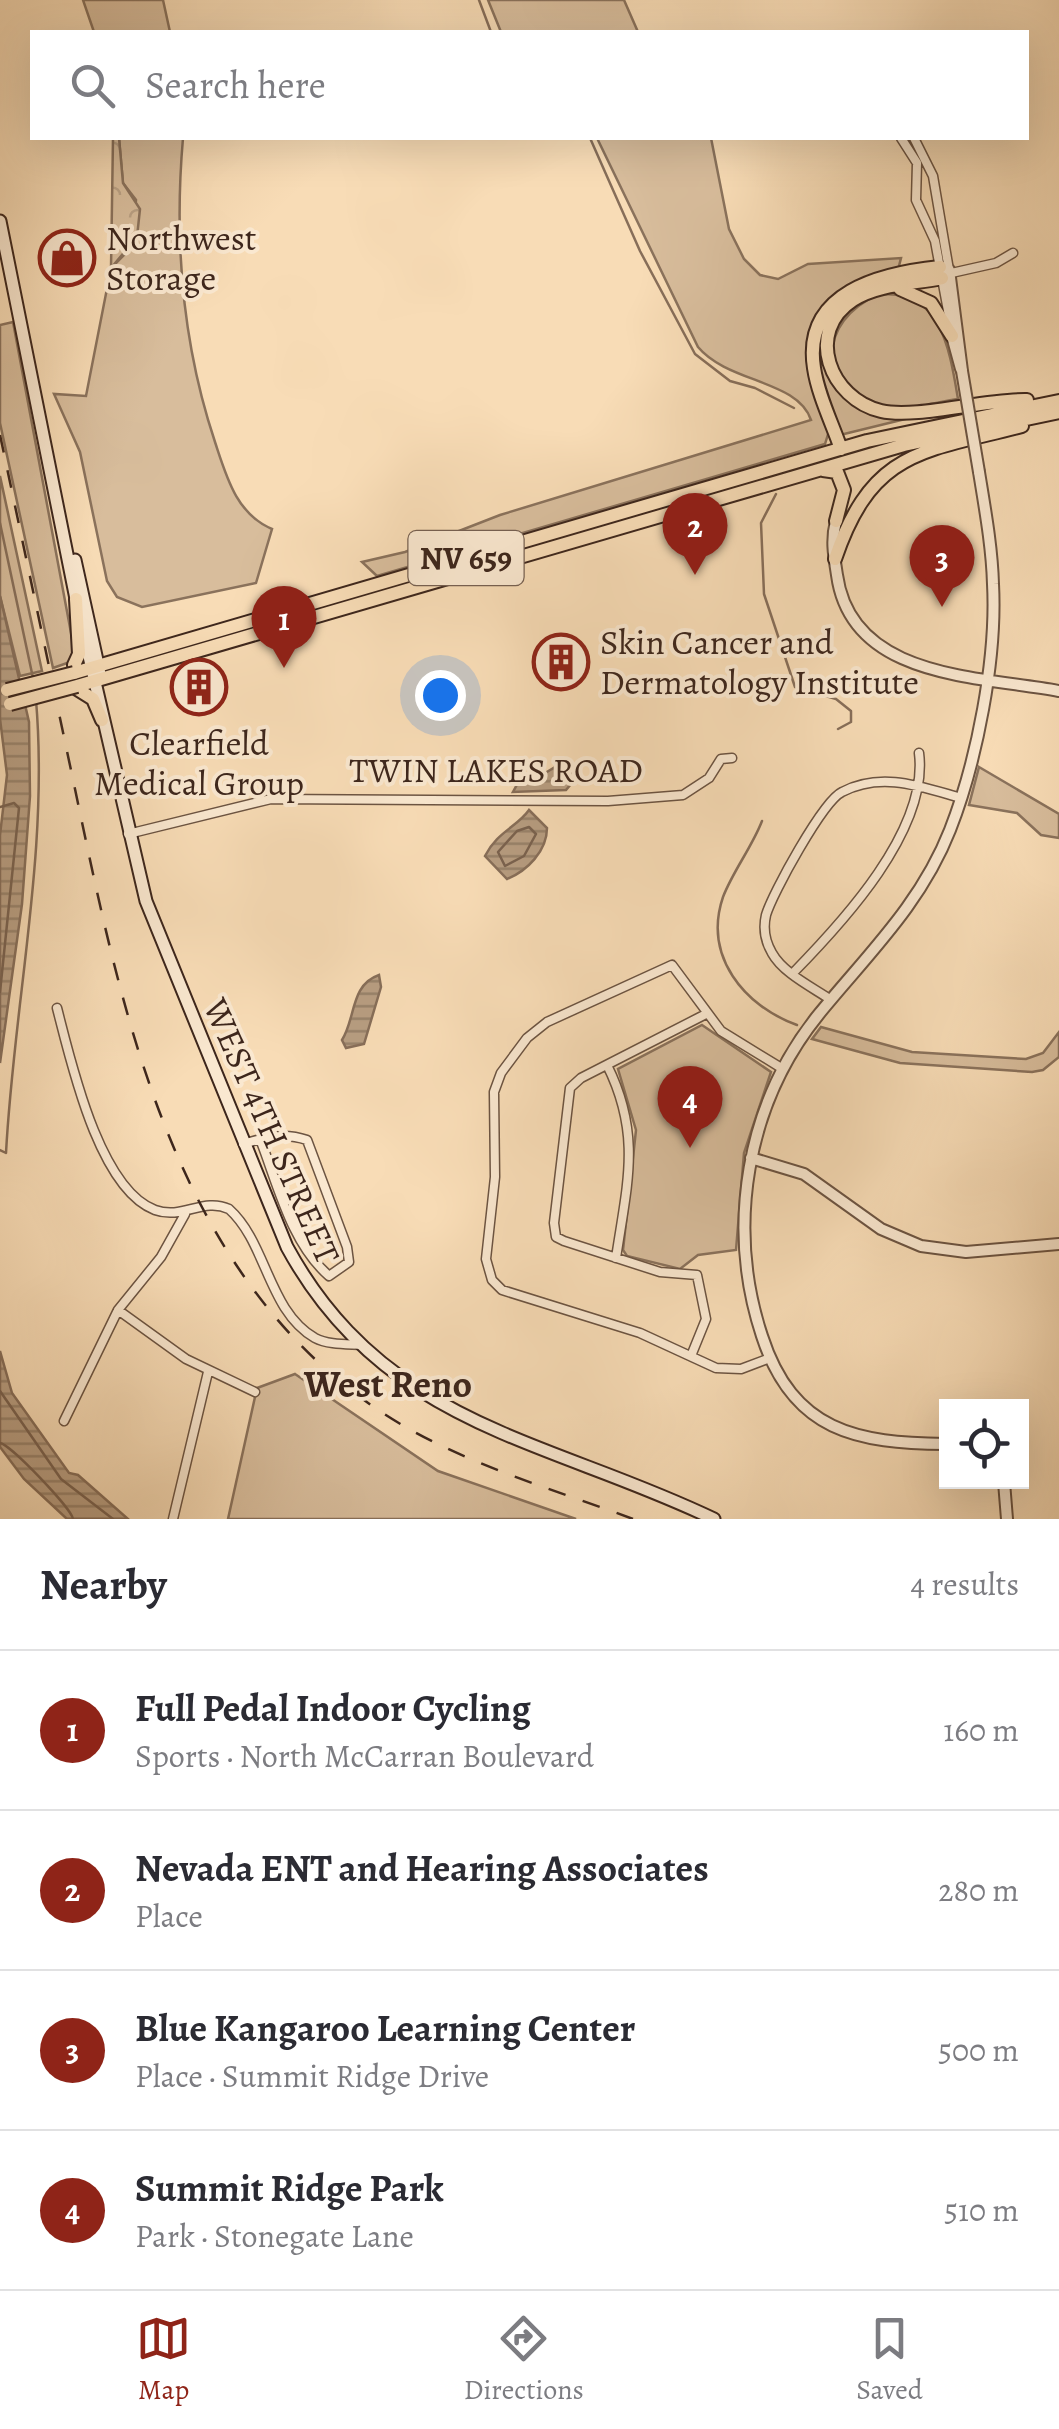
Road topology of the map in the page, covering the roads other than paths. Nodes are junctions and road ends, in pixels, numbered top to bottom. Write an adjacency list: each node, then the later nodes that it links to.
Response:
1 (903, 140): 5 (street)
2 (915, 140): 5 (street)
3 (0, 221): 11 (main road, WEST 4TH STREET)
4 (1013, 253): 5 (street)
5 (944, 272): 6 (main road); 7 (street); 8 (street); 12 (main road)
6 (878, 290): 7 (main road); 9 (main road)
7 (952, 336): 8 (street)
8 (962, 371): 20 (street, bridge)
9 (1059, 401): 12 (main road, NV 659)
10 (1059, 416): 13 (main road, NV 659); 15 (main road)
11 (44, 440): 16 (main road, WEST 4TH STREET); 18 (main road, WEST 4TH STREET)
12 (841, 449): 17 (main road, NV 659)
13 (811, 472): 14 (main road); 17 (main road, NV 659)
14 (836, 521): 15 (street)
15 (835, 559): 20 (street)
16 (76, 599): 18 (main road, WEST 4TH STREET); 19 (main road)
17 (320, 608): 18 (main road, NV 659)
18 (96, 674): 19 (main road, NV 659); 23 (main road, WEST 4TH STREET); 28 (main road, WEST 4TH STREET)
19 (75, 678): 22 (main road, NV 659, bridge); 23 (main road)
20 (985, 679): 21 (street); 27 (street)
21 (1059, 691)
22 (4, 698)
23 (102, 720): 28 (main road, WEST 4TH STREET)
24 (919, 753): 26 (street)
25 (732, 758): 28 (street, TWIN LAKES ROAD)
26 (916, 784): 27 (street); 29 (street); 29 (street)
27 (961, 798): 30 (street)
28 (128, 834): 38 (main road, WEST 4TH STREET)
29 (793, 973): 30 (street)
30 (831, 1000): 36 (street)
31 (57, 1008): 40 (street)
32 (706, 1014): 34 (street); 35 (street); 36 (street)
33 (517, 1028): 34 (street)
34 (527, 1038): 45 (street)
35 (607, 1065): 42 (street); 42 (street)
36 (783, 1070): 39 (street)
37 (260, 1139): 37 (street); 38 (street)
38 (244, 1144): 44 (main road, WEST 4TH STREET)
39 (751, 1158): 41 (street); 46 (street)
40 (185, 1214): 43 (street); 44 (street)
41 (1059, 1244)
42 (616, 1258): 45 (street)
43 (118, 1310): 47 (street); 49 (street)
44 (362, 1345): 53 (main road, WEST 4TH STREET)
45 (691, 1356): 46 (street)
46 (770, 1358): 50 (street)
47 (208, 1372): 48 (street); 52 (street)
48 (256, 1392)
49 (64, 1421)
50 (939, 1444)
51 (1005, 1489): 54 (street)
52 (172, 1519)
53 (714, 1519)
54 (1008, 1519)

